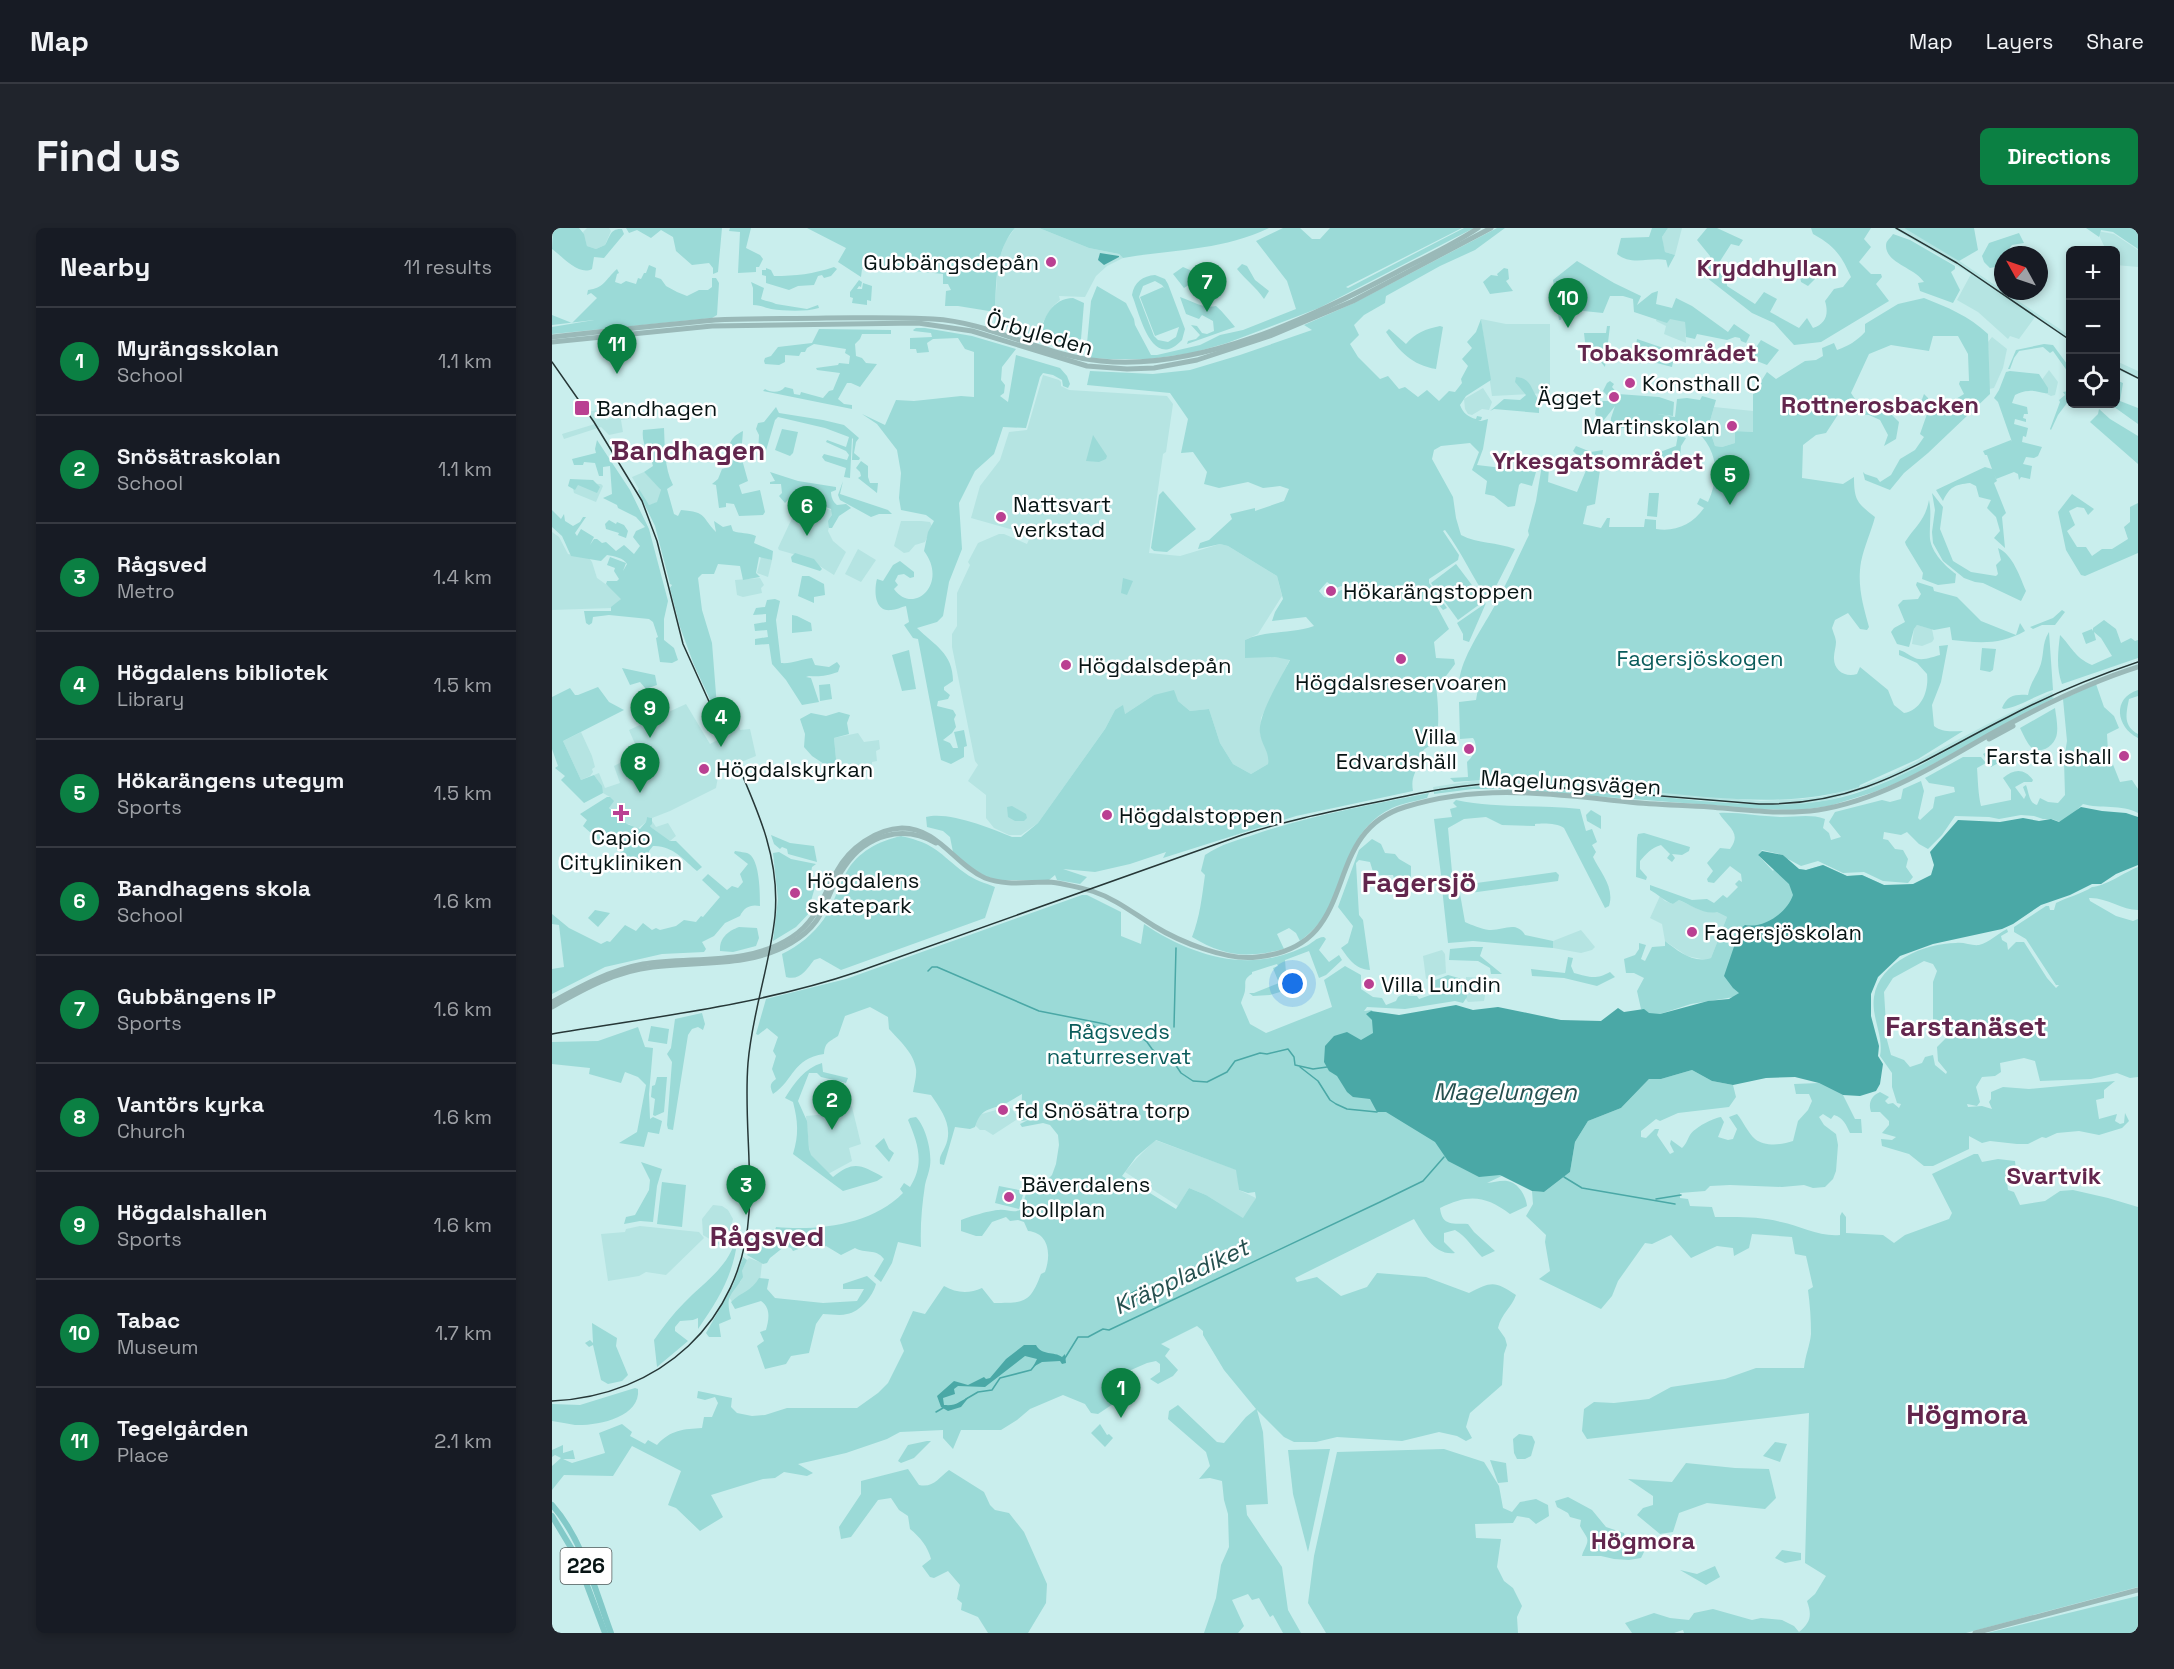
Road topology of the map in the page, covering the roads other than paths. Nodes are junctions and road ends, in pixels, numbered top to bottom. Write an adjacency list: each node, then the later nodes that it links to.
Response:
1 (1478, 228): 5 (main road, Örbyleden)
2 (1491, 228): 5 (main road, Örbyleden)
3 (552, 337): 5 (main road, Örbyleden)
4 (552, 342): 5 (main road, Örbyleden)
5 (1080, 361)
6 (2138, 667): 7 (main road, Magelungsvägen)
7 (945, 849): 8 (main road, Magelungsvägen); 9 (main road, Magelungsvägen)
8 (552, 1002)
9 (552, 1007)
10 (552, 1505): 14 (main road, 226)
11 (552, 1516): 13 (main road, 226)
12 (2138, 1590): 15 (main road)
13 (605, 1633)
14 (611, 1633)
15 (1975, 1633)

